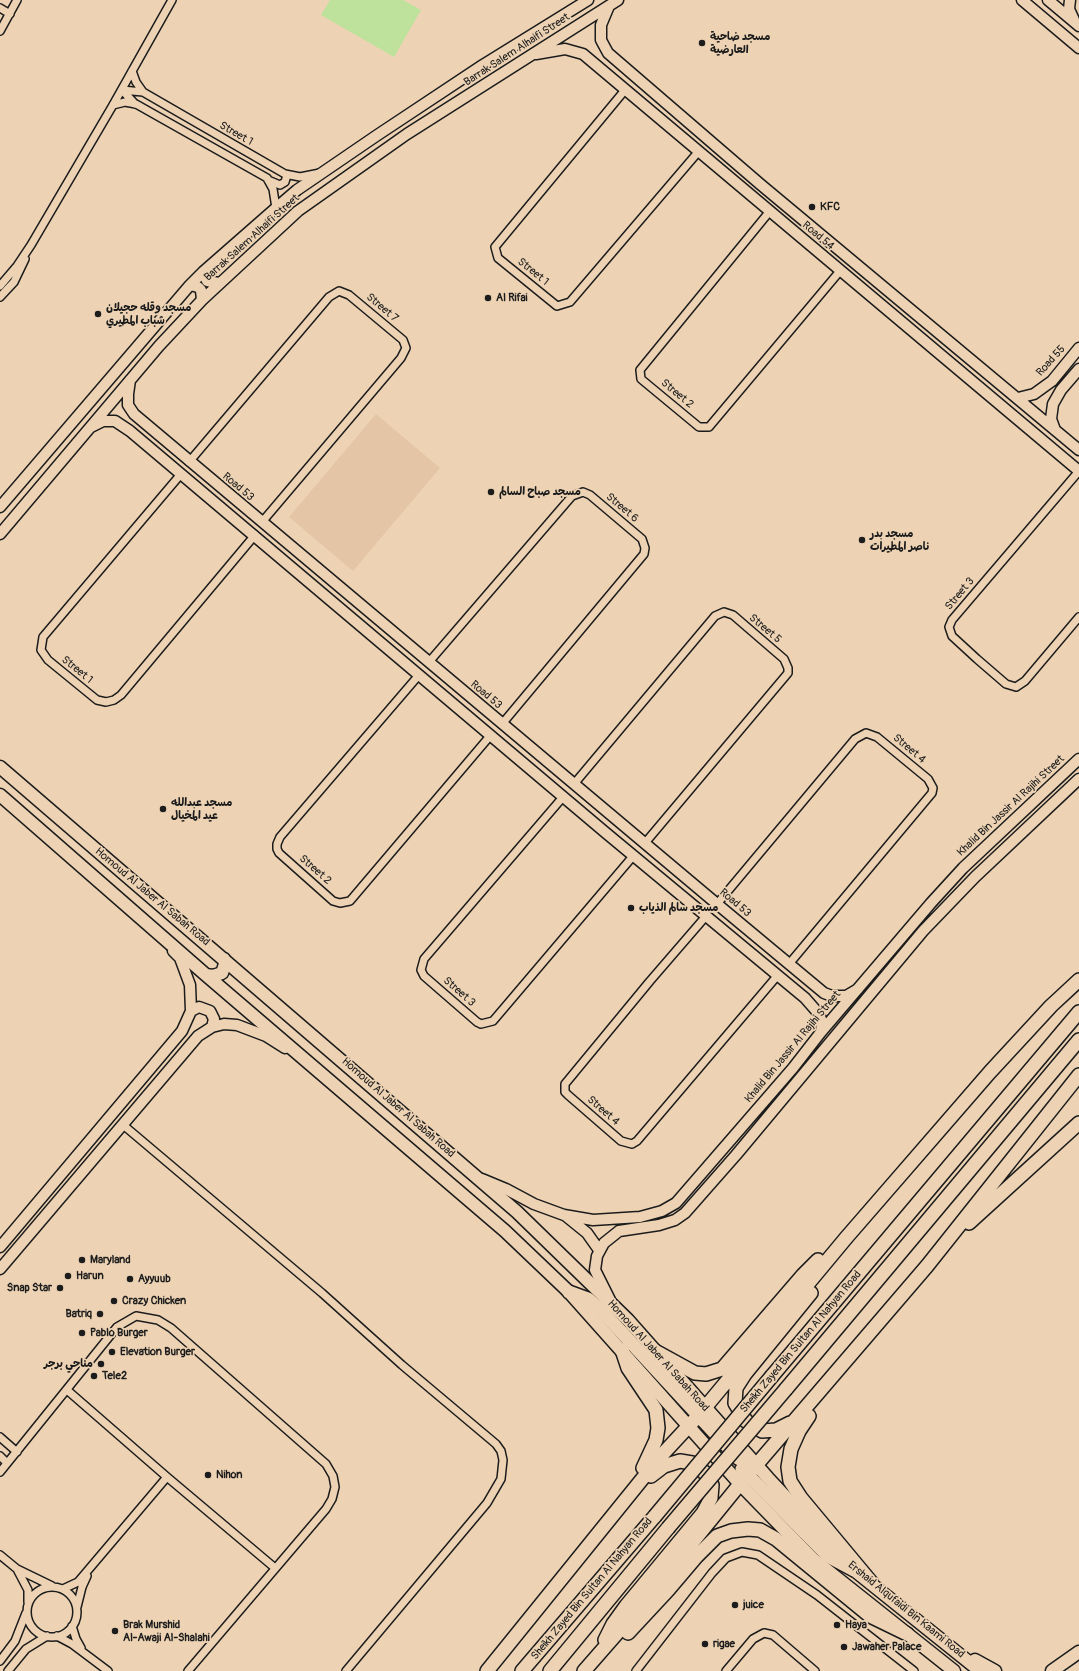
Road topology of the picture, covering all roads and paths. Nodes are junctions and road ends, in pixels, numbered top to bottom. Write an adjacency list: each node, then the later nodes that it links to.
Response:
1 (17, 0): 10 (street)
2 (172, 0): 15 (street)
3 (588, 0): 23 (street, Barrak Salem Alhaifi Street)
4 (618, 0): 8 (street, Barrak Salem Alhaifi Street)
5 (1022, 0): 13 (street)
6 (1048, 0): 11 (street)
7 (1070, 0): 11 (street)
8 (609, 6): 14 (street, Barrak Salem Alhaifi Street); 21 (street, Road 54)
9 (0, 8): 10 (street)
10 (10, 14): 12 (street)
11 (1077, 24)
12 (0, 31)
13 (1079, 48)
14 (530, 55): 17 (street, Road 54); 24 (street, Barrak Salem Alhaifi Street)
15 (132, 71): 16 (street); 18 (street)
16 (122, 90): 18 (street, Street 1); 19 (street); 20 (street)
17 (625, 90): 22 (street, Road 54); 27 (street, Street 1)
18 (142, 92): 29 (street, Street 1)
19 (136, 104): 20 (street); 30 (street)
20 (113, 105): 37 (street)
21 (670, 106): 22 (street); 33 (street, Road 54)
22 (658, 117): 27 (street, Road 54)
23 (399, 121): 24 (street); 25 (street, Barrak Salem Alhaifi Street)
24 (407, 134): 26 (street, Barrak Salem Alhaifi Street)
25 (376, 136): 26 (street); 28 (street, Barrak Salem Alhaifi Street)
26 (384, 150): 40 (street, Barrak Salem Alhaifi Street)
27 (699, 151): 32 (street, Road 54)
28 (324, 172): 29 (street, Street 1); 31 (street, Barrak Salem Alhaifi Street)
29 (287, 175): 30 (street)
30 (267, 178): 31 (street)
31 (276, 208): 39 (street, Barrak Salem Alhaifi Street)
32 (770, 211): 34 (street, Road 54); 38 (street, Street 2)
33 (807, 222): 34 (street); 35 (street, Road 54)
34 (797, 234): 36 (street, Road 54)
35 (824, 237): 36 (street); 50 (street, Road 54)
36 (814, 248): 38 (street, Road 54)
37 (27, 251): 42 (street); 43 (street)
38 (840, 271): 57 (street, Road 54)
39 (203, 272): 40 (street); 41 (street, Barrak Salem Alhaifi Street)
40 (219, 283): 44 (street, Barrak Salem Alhaifi Street)
41 (190, 285): 44 (street); 59 (street, Barrak Salem Alhaifi Street)
42 (0, 286)
43 (0, 297)
44 (202, 300): 47 (street, Barrak Salem Alhaifi Street)
45 (1079, 348): 48 (street, Road 55)
46 (1079, 369): 49 (street)
47 (130, 380): 51 (street, Road 53); 52 (street, Barrak Salem Alhaifi Street)
48 (1052, 381): 49 (street); 50 (street, Road 55)
49 (1061, 390): 53 (street)
50 (1018, 398): 53 (street, Road 54)
51 (141, 421): 54 (street); 56 (street, Road 53)
52 (91, 427): 54 (street); 61 (street, Barrak Salem Alhaifi Street)
53 (1055, 430): 55 (street, Road 54)
54 (130, 431): 58 (street)
55 (1079, 450)
56 (189, 462): 60 (street, Road 53); 60 (street, Street 7)
57 (1079, 471): 67 (street, Street 3)
58 (181, 474): 62 (street); 62 (street, Street 1)
59 (0, 507)
60 (262, 522): 63 (street, Road 53)
61 (0, 534)
62 (255, 535): 64 (street)
63 (302, 556): 64 (street); 65 (street, Road 53)
64 (293, 567): 66 (street)
65 (318, 570): 66 (street); 68 (street, Road 53)
66 (310, 581): 69 (street)
67 (1079, 617)
68 (429, 662): 70 (street, Road 53); 70 (street, Street 6)
69 (419, 675): 71 (street); 71 (street, Street 2)
70 (502, 724): 75 (street, Road 53)
71 (490, 736): 77 (street)
72 (1079, 759): 84 (street, Khalid Bin Jassir Al Rajihi Street)
73 (0, 767): 89 (main road, Homoud Al Jaber Al Sabah Road)
74 (1079, 779): 85 (street)
75 (574, 784): 78 (street, Road 53); 82 (street, Street 5)
76 (0, 795): 86 (main road, Homoud Al Jaber Al Sabah Road)
77 (563, 797): 79 (street); 83 (street, Street 3)
78 (598, 804): 79 (street); 80 (street, Road 53)
79 (589, 818): 81 (street)
80 (617, 820): 81 (street); 82 (street, Road 53)
81 (606, 833): 83 (street)
82 (645, 843): 87 (street, Road 53)
83 (634, 855): 88 (street)
84 (963, 868): 85 (street); 95 (street, Khalid Bin Jassir Al Rajihi Street)
85 (975, 877): 107 (street)
86 (113, 892): 91 (main road, Homoud Al Jaber Al Sabah Road); 97 (street)
87 (717, 904): 90 (street, Road 53); 90 (street, Street 4)
88 (707, 915): 92 (street); 92 (street, Street 4)
89 (224, 959): 91 (main road); 108 (main road, Homoud Al Jaber Al Sabah Road)
90 (789, 964): 94 (street, Road 53)
91 (206, 975): 102 (main road, Homoud Al Jaber Al Sabah Road)
92 (778, 975): 96 (street)
93 (1079, 980): 110 (highway)
94 (816, 986): 95 (street, Road 53); 96 (street)
95 (858, 989): 100 (street, Khalid Bin Jassir Al Rajihi Street)
96 (805, 998): 100 (street)
97 (191, 1011): 99 (street); 111 (street)
98 (1079, 1012): 159 (highway, Sheikh Zayed Bin Sultan Al Nahyan Road, bridge)
99 (212, 1027): 102 (street); 105 (street)
100 (821, 1032): 106 (street, Khalid Bin Jassir Al Rajihi Street)
101 (1079, 1040): 160 (highway, Sheikh Zayed Bin Sultan Al Nahyan Road, bridge)
102 (311, 1063): 115 (main road, Homoud Al Jaber Al Sabah Road)
103 (1079, 1075): 113 (highway)
104 (1079, 1123): 113 (highway)
105 (122, 1124): 114 (street); 157 (street)
106 (716, 1157): 107 (street); 109 (street, Khalid Bin Jassir Al Rajihi Street)
107 (724, 1168): 112 (street)
108 (477, 1178): 109 (street, Khalid Bin Jassir Al Rajihi Street); 116 (main road, Homoud Al Jaber Al Sabah Road)
109 (564, 1215): 112 (street)
110 (846, 1238): 119 (highway); 121 (highway); 122 (highway)
111 (0, 1247)
112 (599, 1250): 116 (street)
113 (938, 1252): 117 (highway)
114 (0, 1269)
115 (569, 1292): 118 (main road, Homoud Al Jaber Al Sabah Road); 121 (highway)
116 (611, 1304): 119 (main road, Homoud Al Jaber Al Sabah Road)
117 (866, 1339): 122 (highway); 139 (highway)
118 (622, 1350): 121 (main road, Homoud Al Jaber Al Sabah Road); 133 (highway)
119 (655, 1350): 121 (main road, Homoud Al Jaber Al Sabah Road)
120 (67, 1390): 124 (street); 129 (street); 136 (street)
121 (697, 1417): 128 (main road, Homoud Al Jaber Al Sabah Road); 128 (highway); 131 (highway)
122 (797, 1419): 128 (highway)
123 (0, 1437): 124 (street)
124 (17, 1452): 126 (street)
125 (0, 1456): 126 (street)
126 (7, 1463): 127 (street)
127 (0, 1472)
128 (748, 1475): 130 (main road, Homoud Al Jaber Al Sabah Road); 132 (main road, Homoud Al Jaber Al Sabah Road); 138 (highway); 152 (highway)
129 (167, 1477): 135 (street); 136 (street)
130 (768, 1478): 138 (main road, Ershaid Alqufaidi Bin Kaami Road)
131 (632, 1491): 133 (highway); 152 (highway)
132 (752, 1495): 145 (main road, Ershaid Alqufaidi Bin Kaami Road)
133 (621, 1504): 158 (highway)
134 (0, 1555): 137 (street)
135 (91, 1568): 141 (street); 143 (street)
136 (276, 1568): 156 (street)
137 (17, 1569): 140 (street); 142 (street)
138 (854, 1570): 139 (main road, Ershaid Alqufaidi Bin Kaami Road)
139 (871, 1582): 148 (main road, Ershaid Alqufaidi Bin Kaami Road)
140 (52, 1586): 141 (street); 142 (street)
141 (63, 1589): 143 (street)
142 (27, 1607): 146 (street); 153 (street)
143 (76, 1608): 144 (street)
144 (72, 1626): 147 (street); 150 (street)
145 (907, 1634): 149 (main road, Ershaid Alqufaidi Bin Kaami Road); 152 (highway)
146 (47, 1636): 147 (street); 154 (street)
147 (57, 1636): 150 (street)
148 (938, 1636): 168 (main road, Ershaid Alqufaidi Bin Kaami Road); 169 (main road)
149 (923, 1646): 166 (main road); 167 (main road, Ershaid Alqufaidi Bin Kaami Road)
150 (84, 1652): 155 (street)
151 (1079, 1653): 170 (main road); 171 (street)
152 (599, 1654): 161 (highway)
153 (0, 1661)
154 (8, 1671)
155 (108, 1671)
156 (188, 1671)
157 (346, 1671)
158 (488, 1671)
159 (522, 1671)
160 (550, 1671)
161 (584, 1671)
162 (636, 1671): 165 (street)
163 (726, 1671): 164 (street)
164 (815, 1671)
165 (914, 1671)
166 (947, 1671)
167 (954, 1671)
168 (980, 1671)
169 (995, 1671)
170 (1052, 1671)
171 (1061, 1671)

